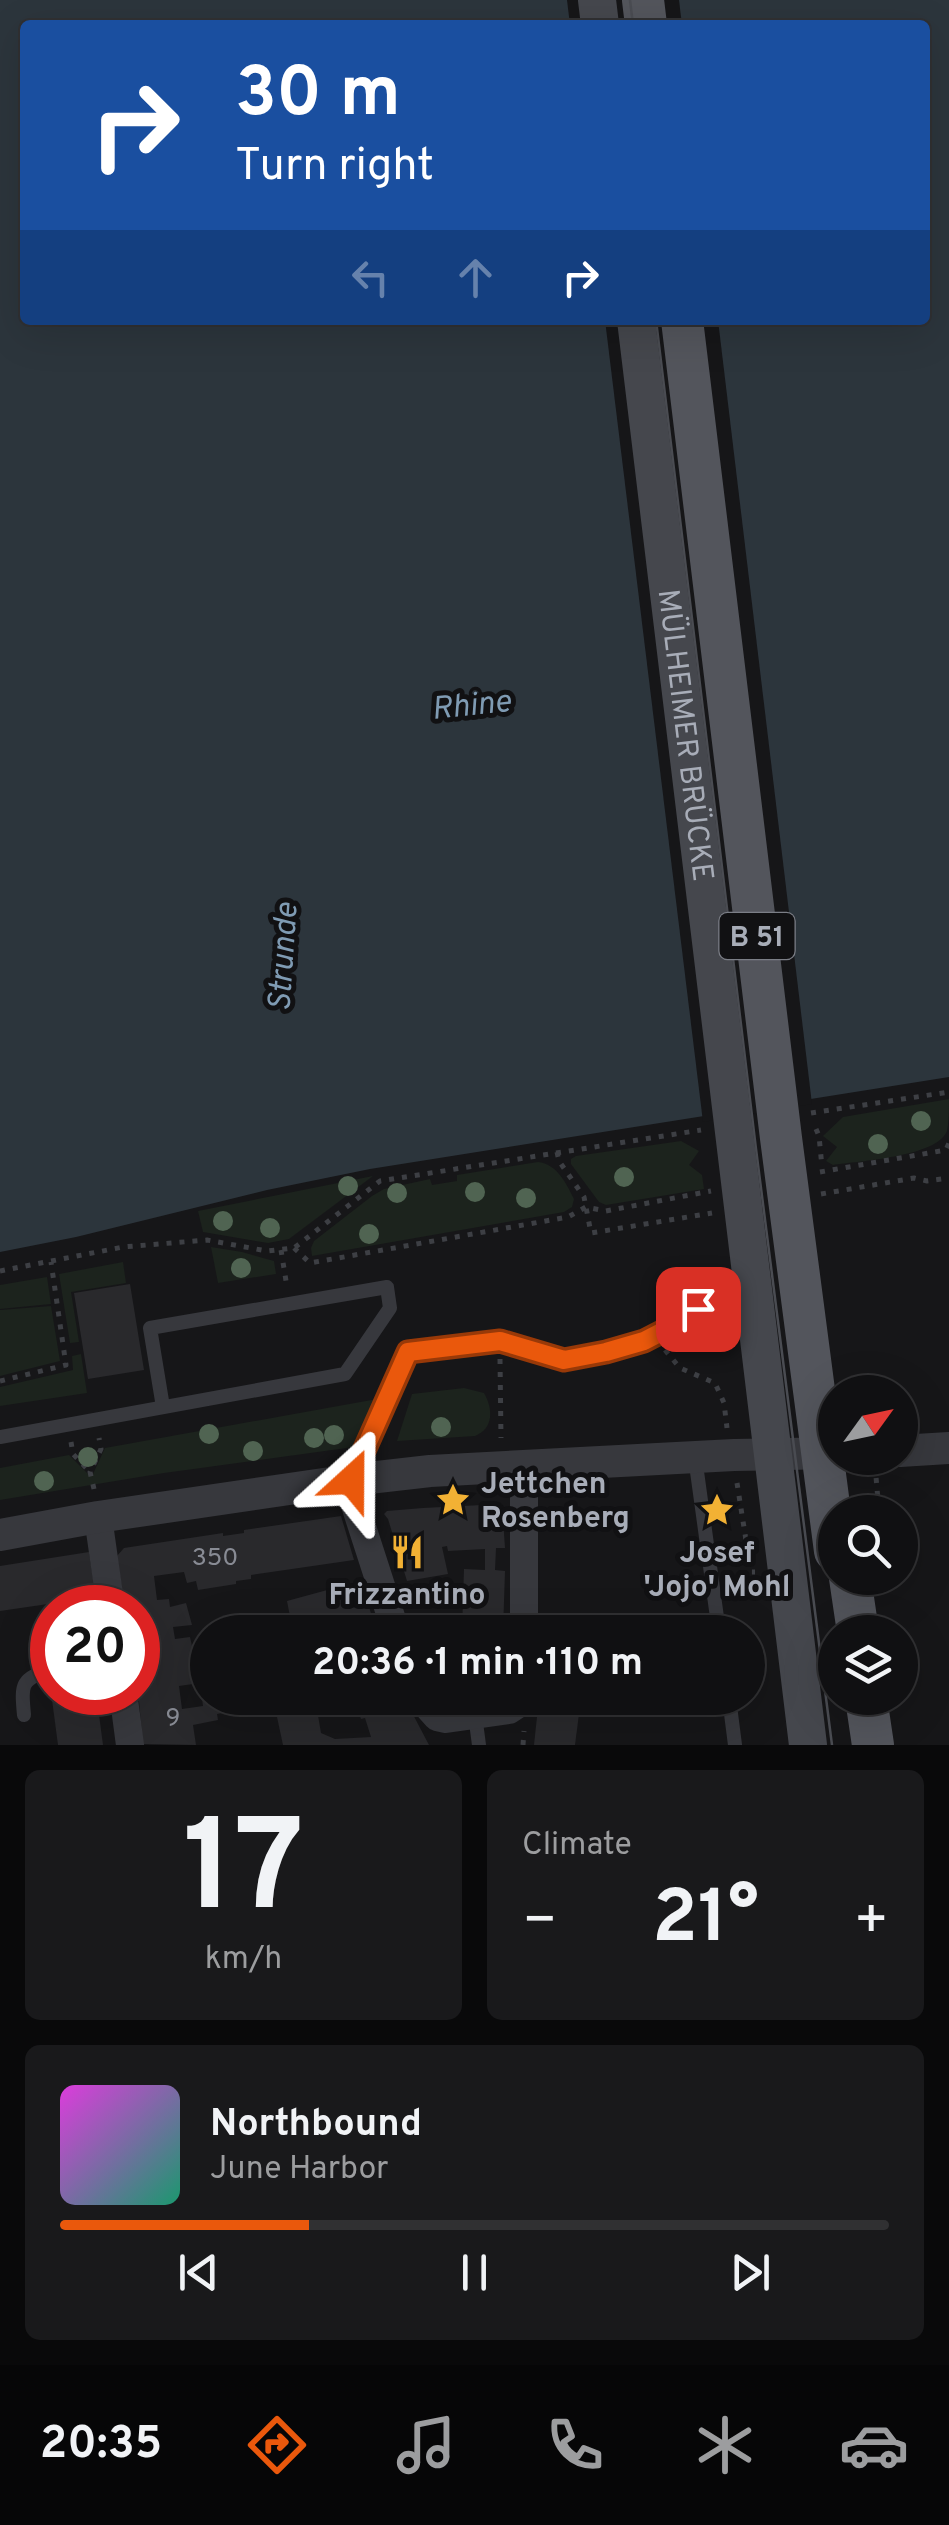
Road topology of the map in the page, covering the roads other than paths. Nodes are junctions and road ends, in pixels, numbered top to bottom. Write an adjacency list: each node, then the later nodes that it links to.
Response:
1 (637, 325): 32 (main road, MÜLHEIMER BRÜCKE / B 51, bridge)
2 (683, 325): 13 (main road, MÜLHEIMER BRÜCKE / B 51, bridge)
3 (695, 325): 14 (main road, MÜLHEIMER BRÜCKE / B 51)
4 (698, 1309): 12 (lane)
5 (162, 1407): 5 (lane); 6 (lane)
6 (0, 1437)
7 (949, 1448): 8 (street)
8 (918, 1450)
9 (818, 1453): 10 (street)
10 (695, 1457): 11 (street); 20 (lane)
11 (524, 1466): 12 (street); 19 (street)
12 (351, 1480): 15 (street); 18 (street)
13 (828, 1495)
14 (840, 1495)
15 (96, 1500): 16 (street); 17 (street)
16 (0, 1535)
17 (108, 1585)
18 (391, 1615)
19 (524, 1615)
20 (718, 1615)
21 (30, 1677): 22 (lane)
22 (24, 1715)
23 (126, 1715): 29 (street)
24 (435, 1715): 25 (street)
25 (475, 1715): 30 (lane)
26 (731, 1715): 31 (lane)
27 (856, 1715): 33 (main road)
28 (869, 1715): 34 (main road)
29 (130, 1745)
30 (479, 1745)
31 (735, 1745)
32 (808, 1745)
33 (860, 1745)
34 (873, 1745)

